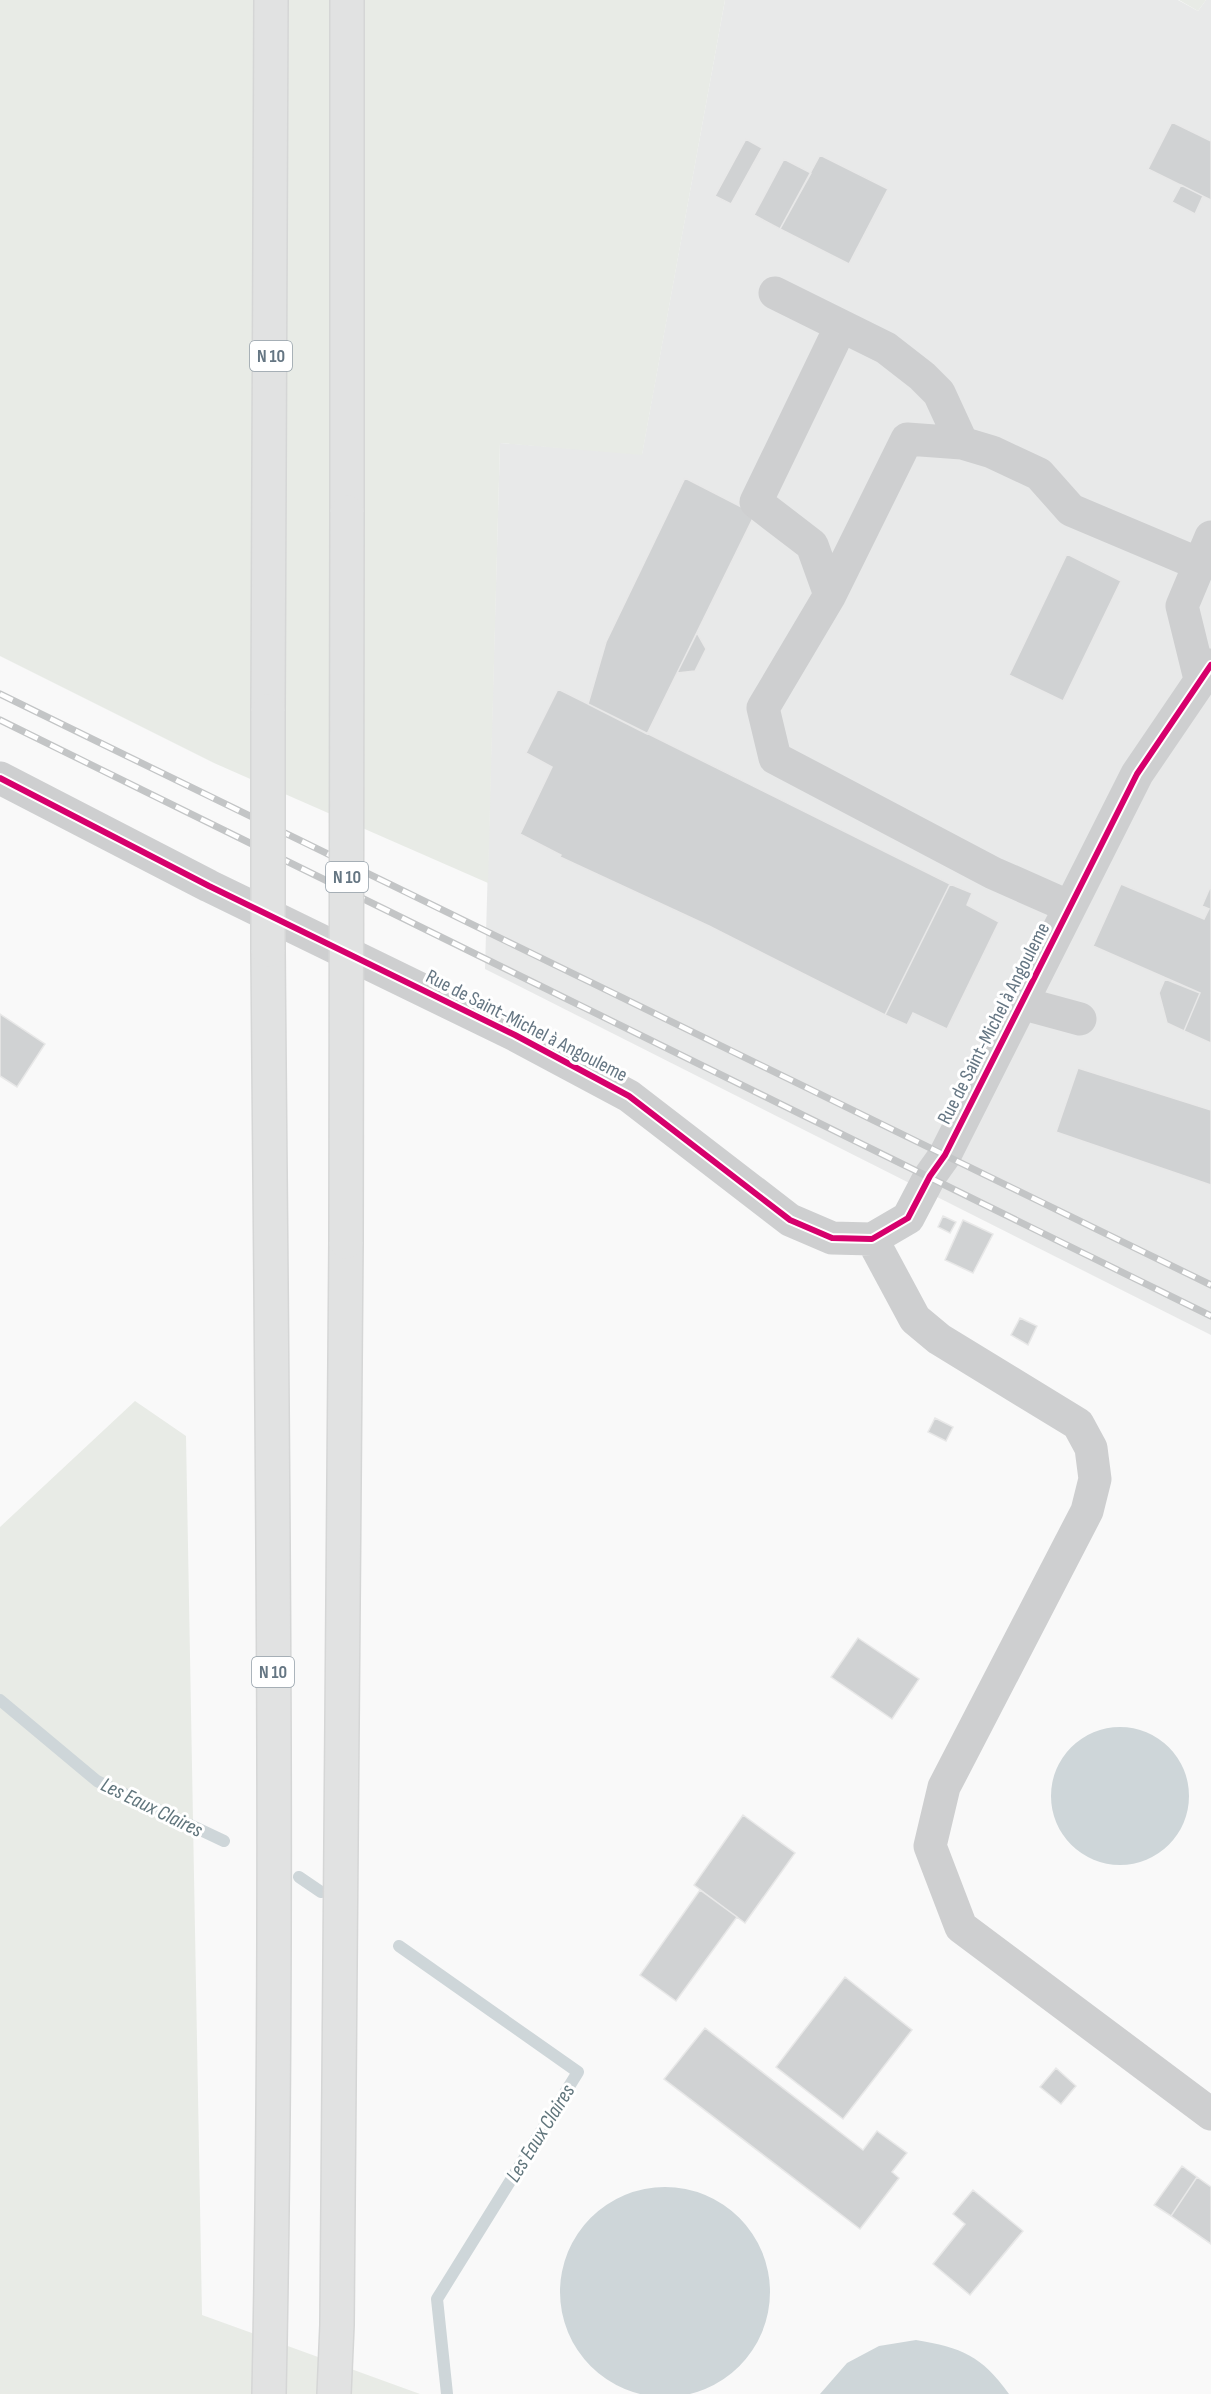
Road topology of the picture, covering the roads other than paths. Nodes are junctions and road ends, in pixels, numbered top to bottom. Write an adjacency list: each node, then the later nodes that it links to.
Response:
1 (271, 0): 16 (highway, N 10, bridge)
2 (347, 0): 15 (highway, N 10, bridge)
3 (776, 293): 4 (street)
4 (841, 326): 5 (street); 7 (street)
5 (962, 443): 6 (street); 7 (street)
6 (1205, 550): 8 (street)
7 (830, 595): 10 (street)
8 (1206, 672): 10 (street, Rue de Saint-Michel à Angouleme)
9 (0, 778): 13 (street, Rue de Saint-Michel à Angouleme)
10 (1070, 908): 11 (street, Rue de Saint-Michel à Angouleme)
11 (1021, 1003): 12 (street); 13 (street, Rue de Saint-Michel à Angouleme)
12 (1080, 1019)
13 (872, 1239): 14 (street)
14 (1211, 2114)
15 (337, 2325): 17 (highway, N 10); 18 (highway)
16 (269, 2394)
17 (334, 2394)
18 (349, 2394)

